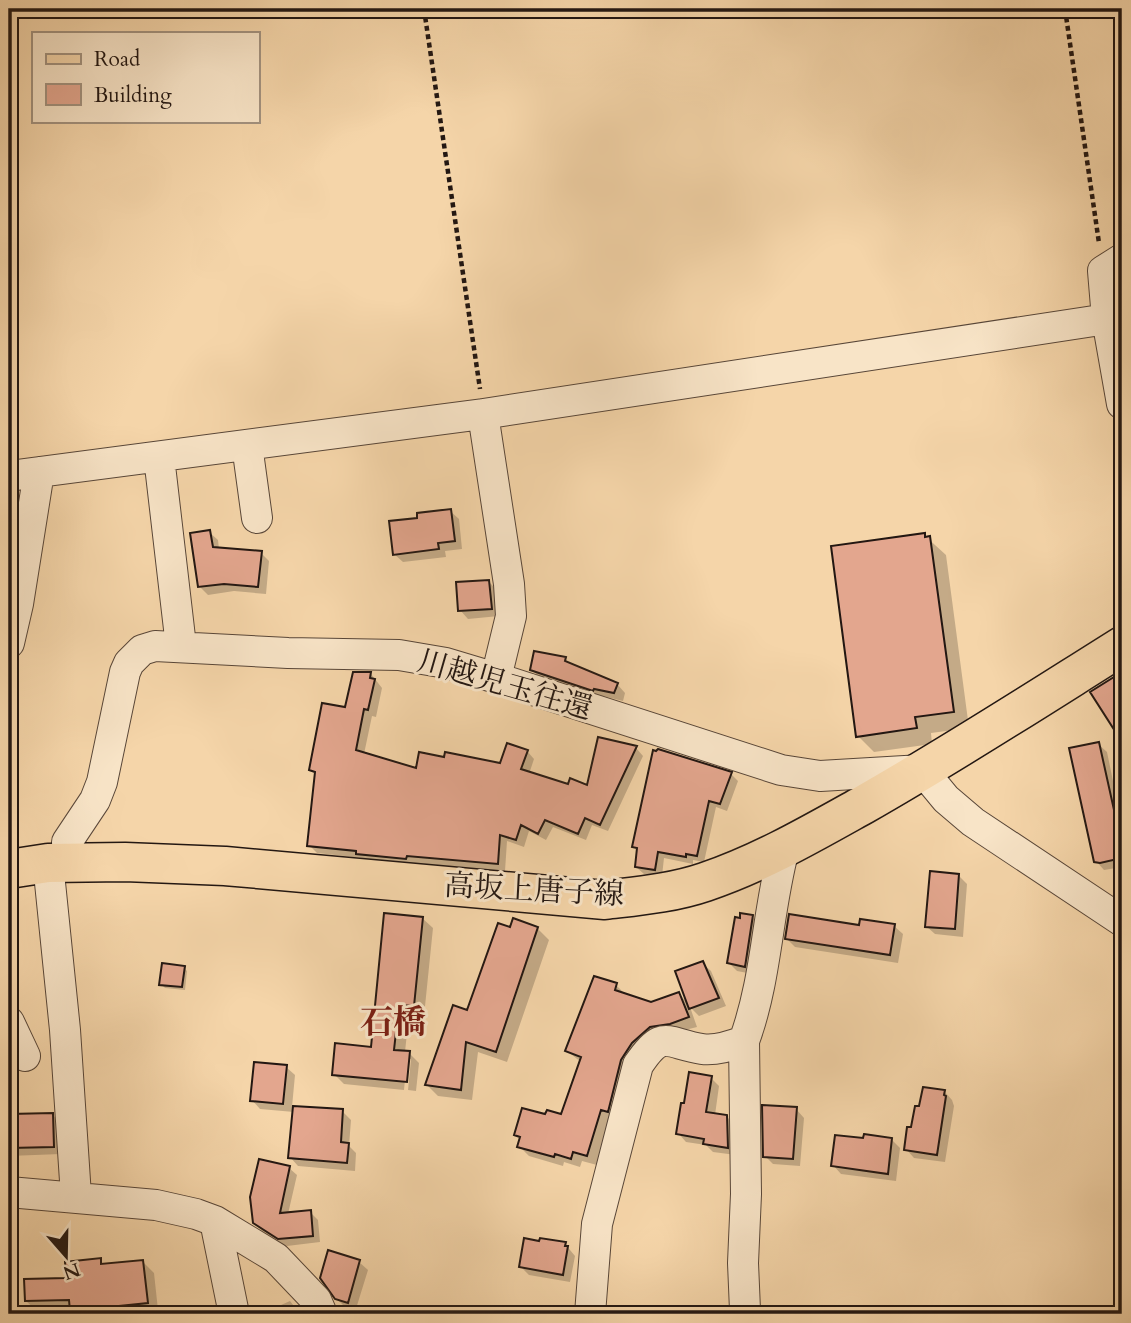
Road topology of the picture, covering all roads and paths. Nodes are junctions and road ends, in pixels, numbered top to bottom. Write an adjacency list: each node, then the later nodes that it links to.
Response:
1 (424, 9): 6 (path)
2 (1065, 9): 3 (path)
3 (1113, 265): 4 (street)
4 (1107, 319): 5 (street); 6 (street)
5 (1122, 404)
6 (483, 414): 7 (street); 15 (street)
7 (247, 445): 8 (street); 11 (street)
8 (159, 457): 9 (street); 13 (street)
9 (39, 472): 10 (street); 12 (street)
10 (9, 476)
11 (257, 517)
12 (9, 643)
13 (181, 646): 15 (street, 川越児玉往還); 18 (street, 川越児玉往還)
14 (1122, 646): 16 (main road, 高坂上唐子線)
15 (496, 678): 16 (street, 川越児玉往還)
16 (922, 770): 17 (main road, 高坂上唐子線); 20 (street)
17 (785, 849): 18 (main road, 高坂上唐子線); 22 (street)
18 (58, 863): 19 (main road, 高坂上唐子線); 25 (street, 川越児玉往還)
19 (9, 869)
20 (1122, 921)
21 (9, 1022): 23 (street)
22 (744, 1041): 27 (street); 30 (street)
23 (25, 1056)
24 (9, 1192): 25 (street)
25 (76, 1196): 26 (street)
26 (215, 1221): 28 (street); 29 (street)
27 (745, 1310)
28 (234, 1314)
29 (321, 1314)
30 (590, 1314)

